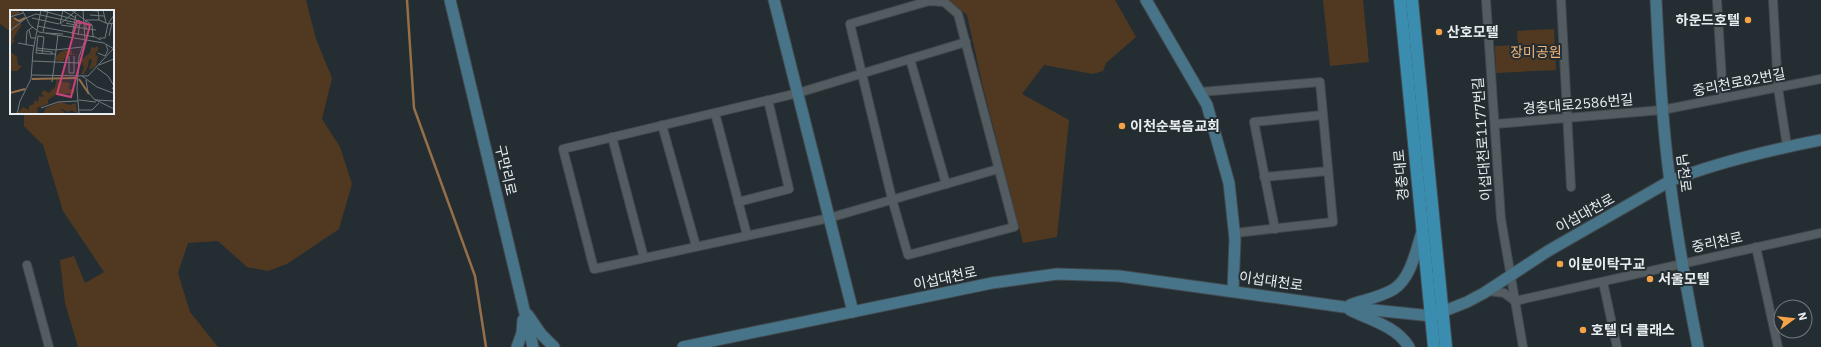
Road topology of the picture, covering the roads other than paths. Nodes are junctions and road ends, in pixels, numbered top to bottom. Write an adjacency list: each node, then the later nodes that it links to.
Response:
1 (450, 0): 54 (street, 구만리로)
2 (774, 0): 17 (street)
3 (1146, 0): 16 (street)
4 (1400, 0): 39 (main road, 경충대로)
5 (1412, 0): 56 (main road, 경충대로)
6 (1486, 0): 24 (street, 이섭대천로1177번길)
7 (1560, 0): 23 (street)
8 (1656, 0): 20 (street, 남천로)
9 (1717, 0): 18 (street)
10 (1773, 0): 15 (street)
11 (966, 42): 12 (street); 13 (street); 29 (street)
12 (910, 59): 13 (street); 33 (street)
13 (861, 74): 17 (street); 35 (street)
14 (1821, 79): 15 (street, 중리천로82번길)
15 (1778, 88): 18 (street, 중리천로82번길); 28 (street)
16 (1200, 92): 22 (street); 40 (street)
17 (798, 93): 19 (street); 37 (street)
18 (1723, 98): 20 (street, 중리천로82번길)
19 (768, 100): 21 (street); 36 (street)
20 (1662, 110): 23 (street, 경충대로2586번길); 32 (street, 남천로)
21 (715, 113): 25 (street); 36 (street)
22 (1323, 114): 30 (street); 31 (street)
23 (1567, 119): 24 (street, 경충대로2586번길); 34 (street)
24 (1495, 124): 48 (street, 이섭대천로1177번길)
25 (662, 125): 26 (street); 43 (street)
26 (612, 137): 45 (street); 45 (street)
27 (1821, 140): 28 (street, 이섭대천로)
28 (1787, 146): 32 (street, 이섭대천로)
29 (998, 169): 33 (street); 35 (street)
30 (1328, 171): 31 (street); 38 (street)
31 (1264, 177): 38 (street)
32 (1670, 181): 46 (street, 남천로); 48 (street, 이섭대천로)
33 (946, 184): 35 (street)
34 (1571, 188)
35 (892, 200): 37 (street)
36 (738, 202): 42 (street)
37 (829, 218): 42 (street); 55 (street)
38 (1275, 229): 40 (street)
39 (1422, 232): 53 (street); 57 (main road, 경충대로)
40 (1235, 233): 50 (street)
41 (1821, 233): 44 (street, 중리천로)
42 (747, 235): 43 (street)
43 (696, 246): 45 (street)
44 (1756, 247): 46 (street, 중리천로); 69 (street, 중리천로)
45 (644, 258)
46 (1682, 263): 49 (street); 68 (street, 남천로)
47 (27, 265): 58 (street)
48 (1510, 276): 51 (street, 이섭대천로); 52 (street)
49 (1603, 282): 52 (street); 67 (street)
50 (1233, 291): 53 (street, 이섭대천로); 55 (street, 이섭대천로)
51 (1488, 291): 52 (street); 56 (street, 이섭대천로)
52 (1515, 302): 66 (street)
53 (1344, 307): 57 (street, 이섭대천로); 63 (street)
54 (524, 310): 59 (street); 60 (street, 구만리로); 61 (street)
55 (853, 312): 62 (street, 이섭대천로)
56 (1444, 312): 57 (street, 이섭대천로); 65 (main road, 경충대로)
57 (1432, 316): 64 (main road, 경충대로)
58 (49, 347)
59 (517, 347)
60 (533, 347)
61 (554, 347)
62 (683, 347)
63 (1409, 347)
64 (1434, 347)
65 (1446, 347)
66 (1523, 347)
67 (1617, 347)
68 (1698, 347)
69 (1778, 347)

